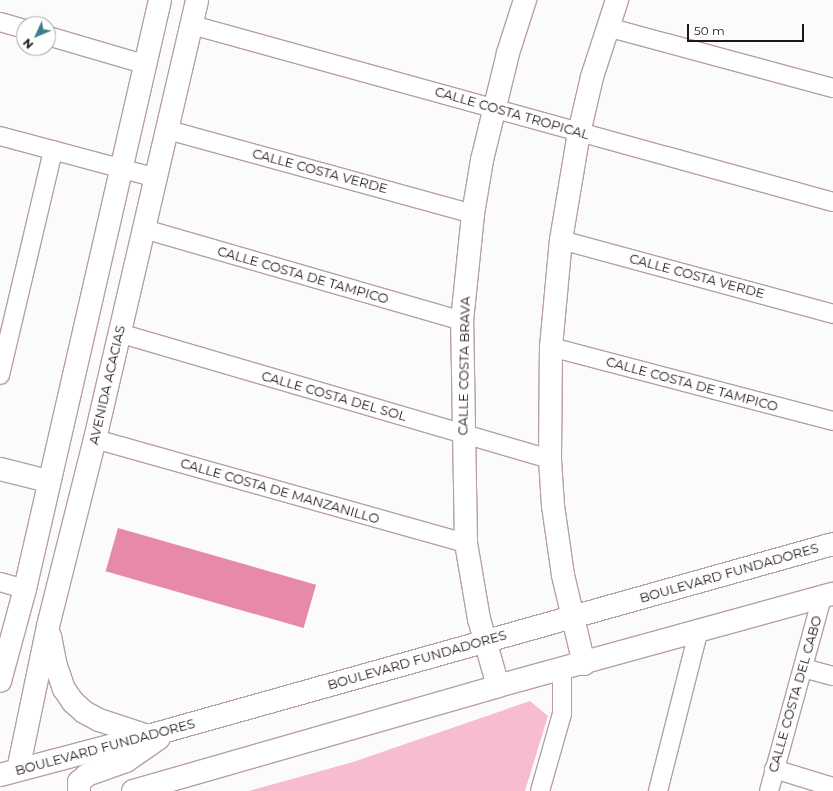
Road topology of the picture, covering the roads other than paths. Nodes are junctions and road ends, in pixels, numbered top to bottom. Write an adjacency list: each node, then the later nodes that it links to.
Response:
1 (160, 0): 10 (street)
2 (197, 0): 6 (street, AVENIDA ACACIAS)
3 (617, 0): 8 (street)
4 (520, 1): 12 (street, CALLE COSTA BRAVA)
5 (0, 22): 7 (street)
6 (192, 25): 12 (street, CALLE COSTA TROPICAL); 13 (street, AVENIDA ACACIAS)
7 (16, 27)
8 (607, 27): 11 (street); 14 (street)
9 (56, 38): 10 (street)
10 (144, 64): 17 (street)
11 (833, 88)
12 (495, 107): 14 (street, CALLE COSTA TROPICAL); 20 (street, CALLE COSTA BRAVA)
13 (168, 130): 18 (street, AVENIDA ACACIAS); 20 (street, CALLE COSTA VERDE)
14 (579, 133): 19 (street, CALLE COSTA TROPICAL); 22 (street)
15 (0, 136): 16 (street)
16 (53, 150): 17 (street); 27 (street)
17 (121, 167): 18 (street); 33 (street)
18 (157, 178): 21 (street, AVENIDA ACACIAS)
19 (833, 202)
20 (473, 214): 24 (street, CALLE COSTA BRAVA)
21 (144, 229): 24 (street, CALLE COSTA DE TAMPICO); 25 (street, AVENIDA ACACIAS)
22 (561, 240): 23 (street, CALLE COSTA VERDE); 26 (street)
23 (833, 314)
24 (462, 322): 29 (street, CALLE COSTA BRAVA)
25 (119, 332): 29 (street, CALLE COSTA DEL SOL); 30 (street, AVENIDA ACACIAS)
26 (551, 347): 28 (street, CALLE COSTA DE TAMPICO); 31 (street)
27 (0, 375)
28 (833, 421)
29 (462, 434): 31 (street, CALLE COSTA DEL SOL); 34 (street, CALLE COSTA BRAVA)
30 (95, 439): 34 (street, CALLE COSTA DE MANZANILLO); 40 (street, AVENIDA ACACIAS)
31 (550, 459): 39 (street)
32 (0, 468): 33 (street)
33 (48, 481): 37 (street)
34 (466, 543): 42 (street, CALLE COSTA BRAVA)
35 (833, 544): 39 (street, BOULEVARD FUNDADORES)
36 (0, 582): 37 (street)
37 (25, 589): 47 (street)
38 (828, 596): 41 (street); 44 (street, CALLE COSTA DEL CABO)
39 (572, 617): 42 (street, BOULEVARD FUNDADORES); 43 (street)
40 (48, 626): 50 (street); 52 (street, AVENIDA ACACIAS)
41 (698, 632): 43 (street); 57 (street)
42 (485, 640): 48 (street, CALLE COSTA BRAVA); 49 (street, BOULEVARD FUNDADORES)
43 (584, 664): 45 (street)
44 (803, 668): 46 (street); 51 (street, CALLE COSTA DEL CABO)
45 (562, 671): 48 (street); 56 (street)
46 (833, 676)
47 (0, 681)
48 (498, 686): 55 (street)
49 (170, 730): 50 (street, BOULEVARD FUNDADORES); 54 (street)
50 (148, 736): 52 (street, BOULEVARD FUNDADORES)
51 (774, 770): 53 (street); 58 (street, CALLE COSTA DEL CABO)
52 (9, 773)
53 (833, 787)
54 (78, 791)
55 (133, 791)
56 (540, 791)
57 (658, 791)
58 (769, 791)

